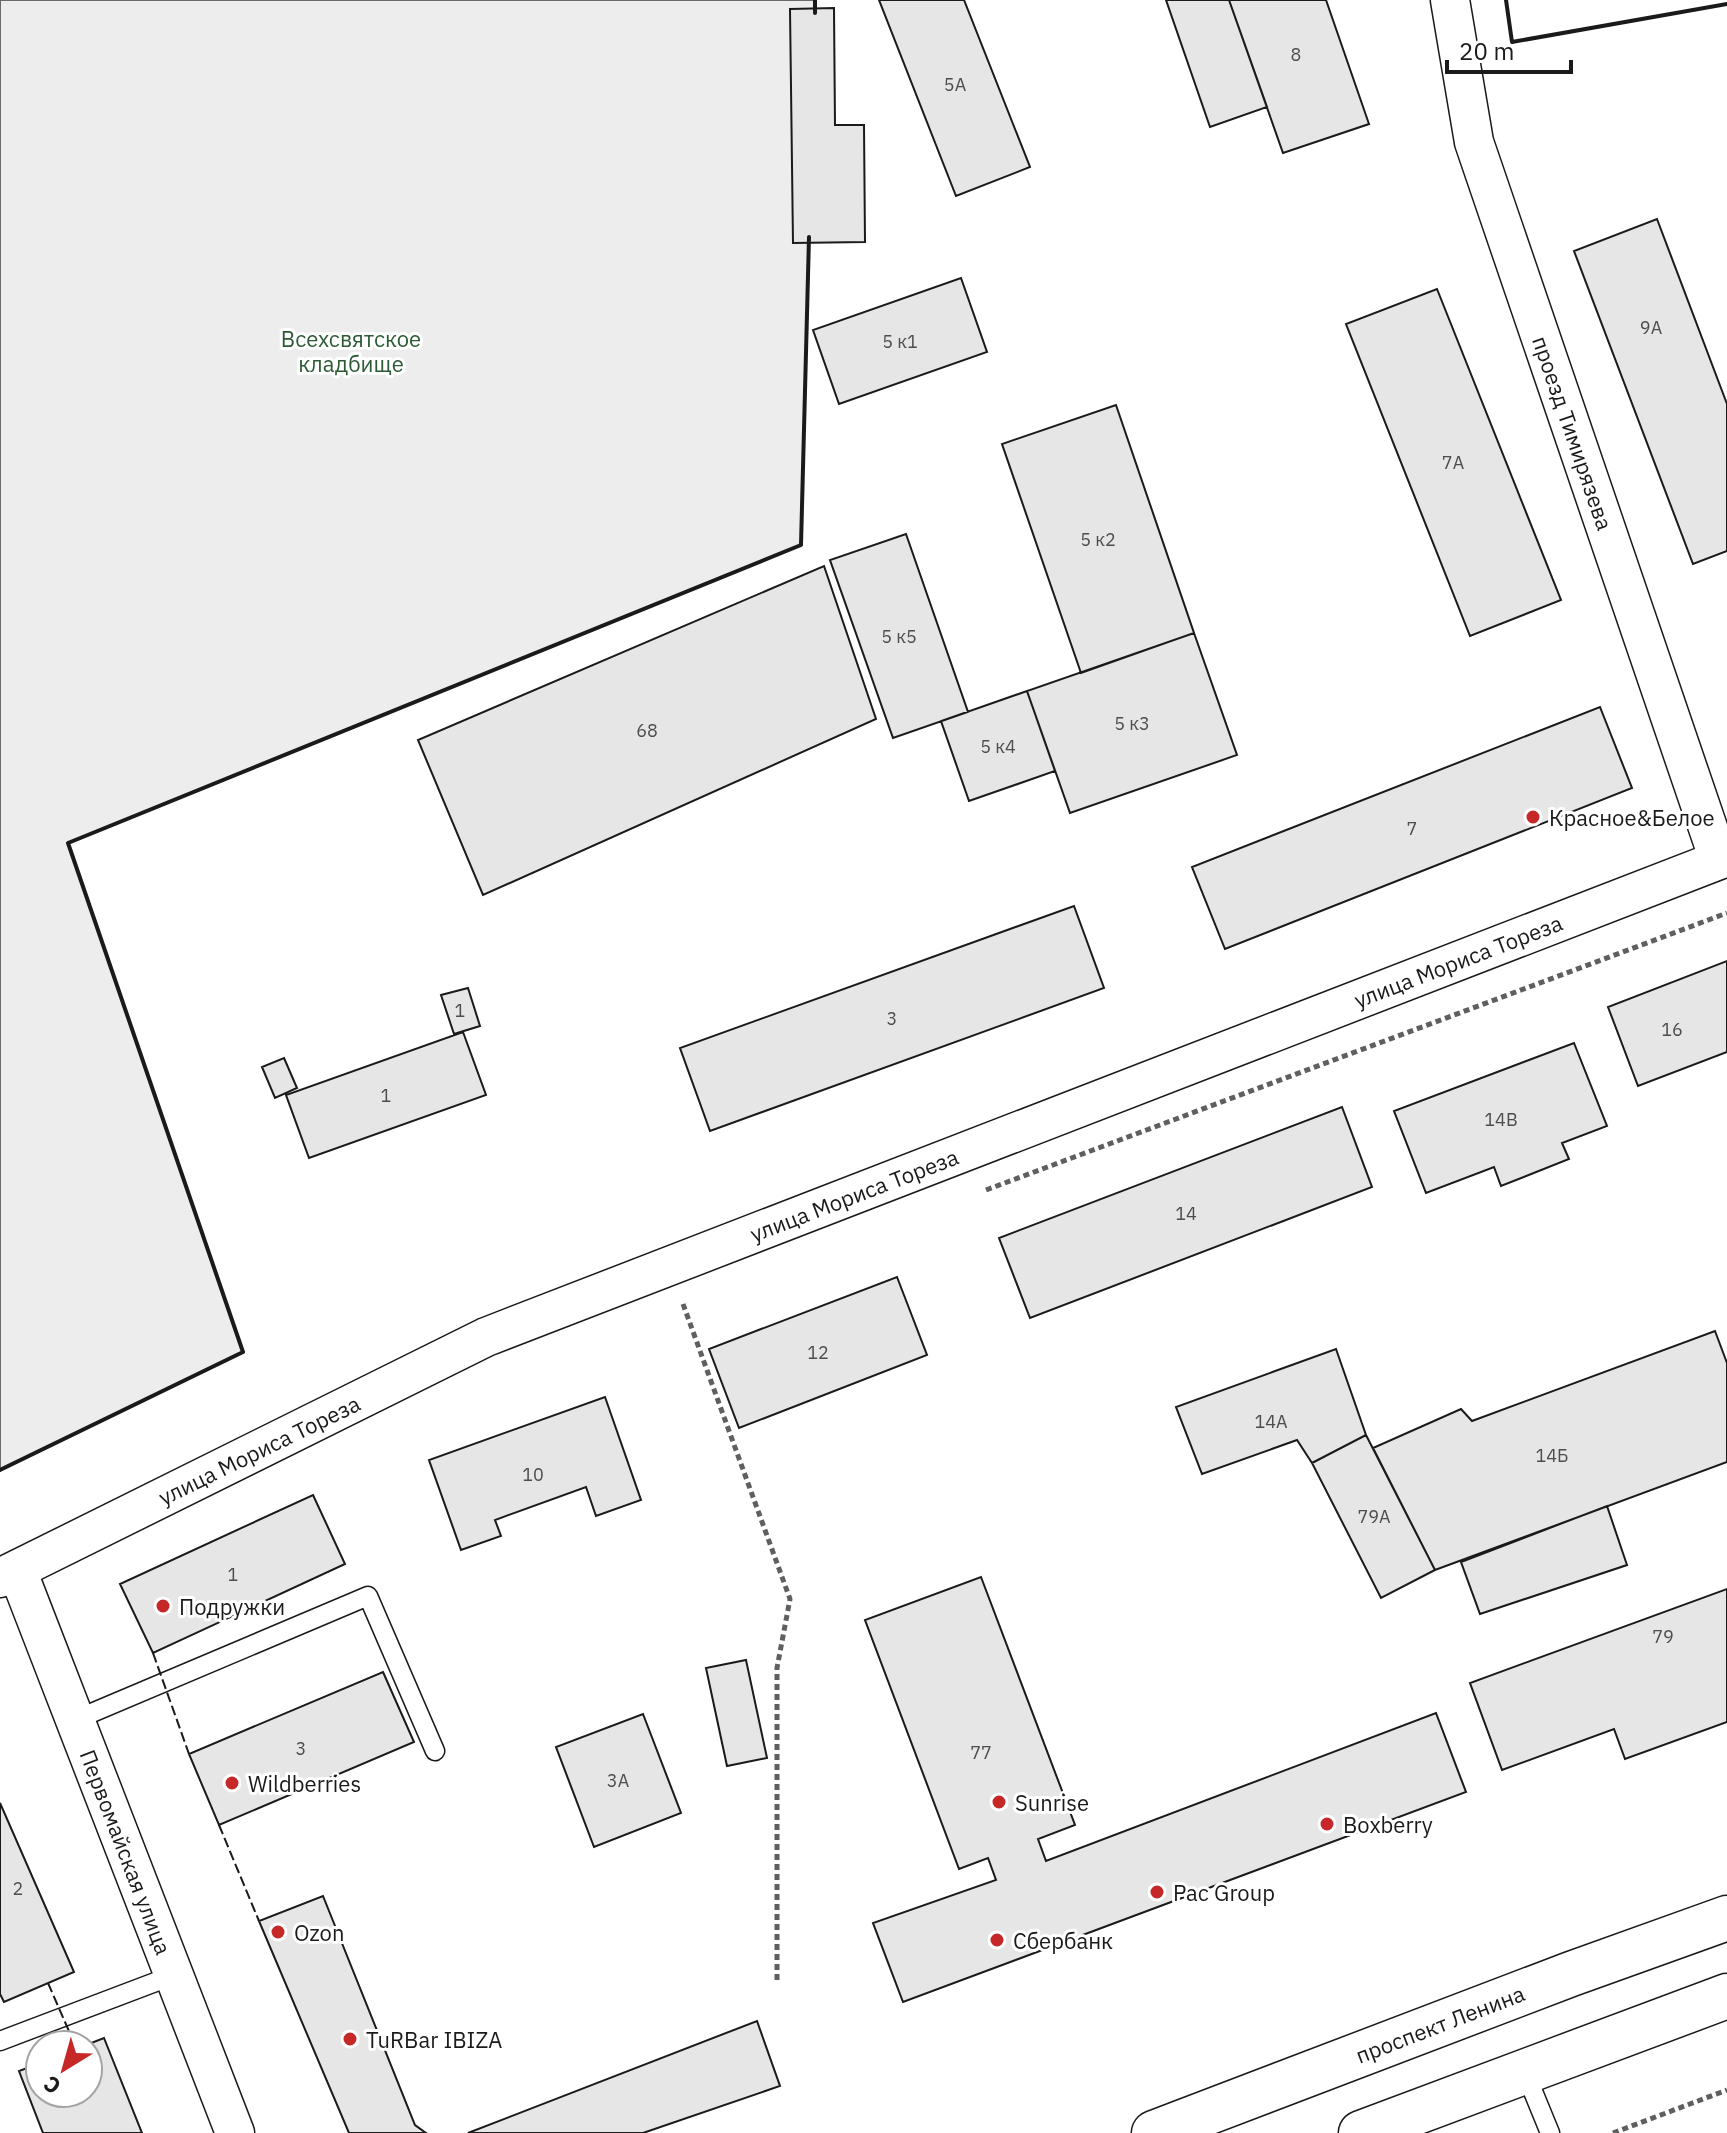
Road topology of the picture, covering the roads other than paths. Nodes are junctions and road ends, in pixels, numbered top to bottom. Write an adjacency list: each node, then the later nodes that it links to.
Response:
1 (1450, 0): 2 (street, проезд Тимирязева)
2 (1723, 858): 3 (street, улица Мориса Тореза)
3 (8, 1574): 4 (street, Первомайская улица)
4 (75, 1720): 5 (lane); 7 (street, Первомайская улица)
5 (435, 1751)
6 (1727, 1918): 12 (main road, проспект Ленина)
7 (174, 1975): 9 (lane); 11 (street, Первомайская улица)
8 (1727, 1996): 10 (main road)
9 (0, 2041)
10 (1525, 2072): 13 (main road); 14 (lane)
11 (235, 2133)
12 (1154, 2133)
13 (1361, 2133)
14 (1550, 2133)

